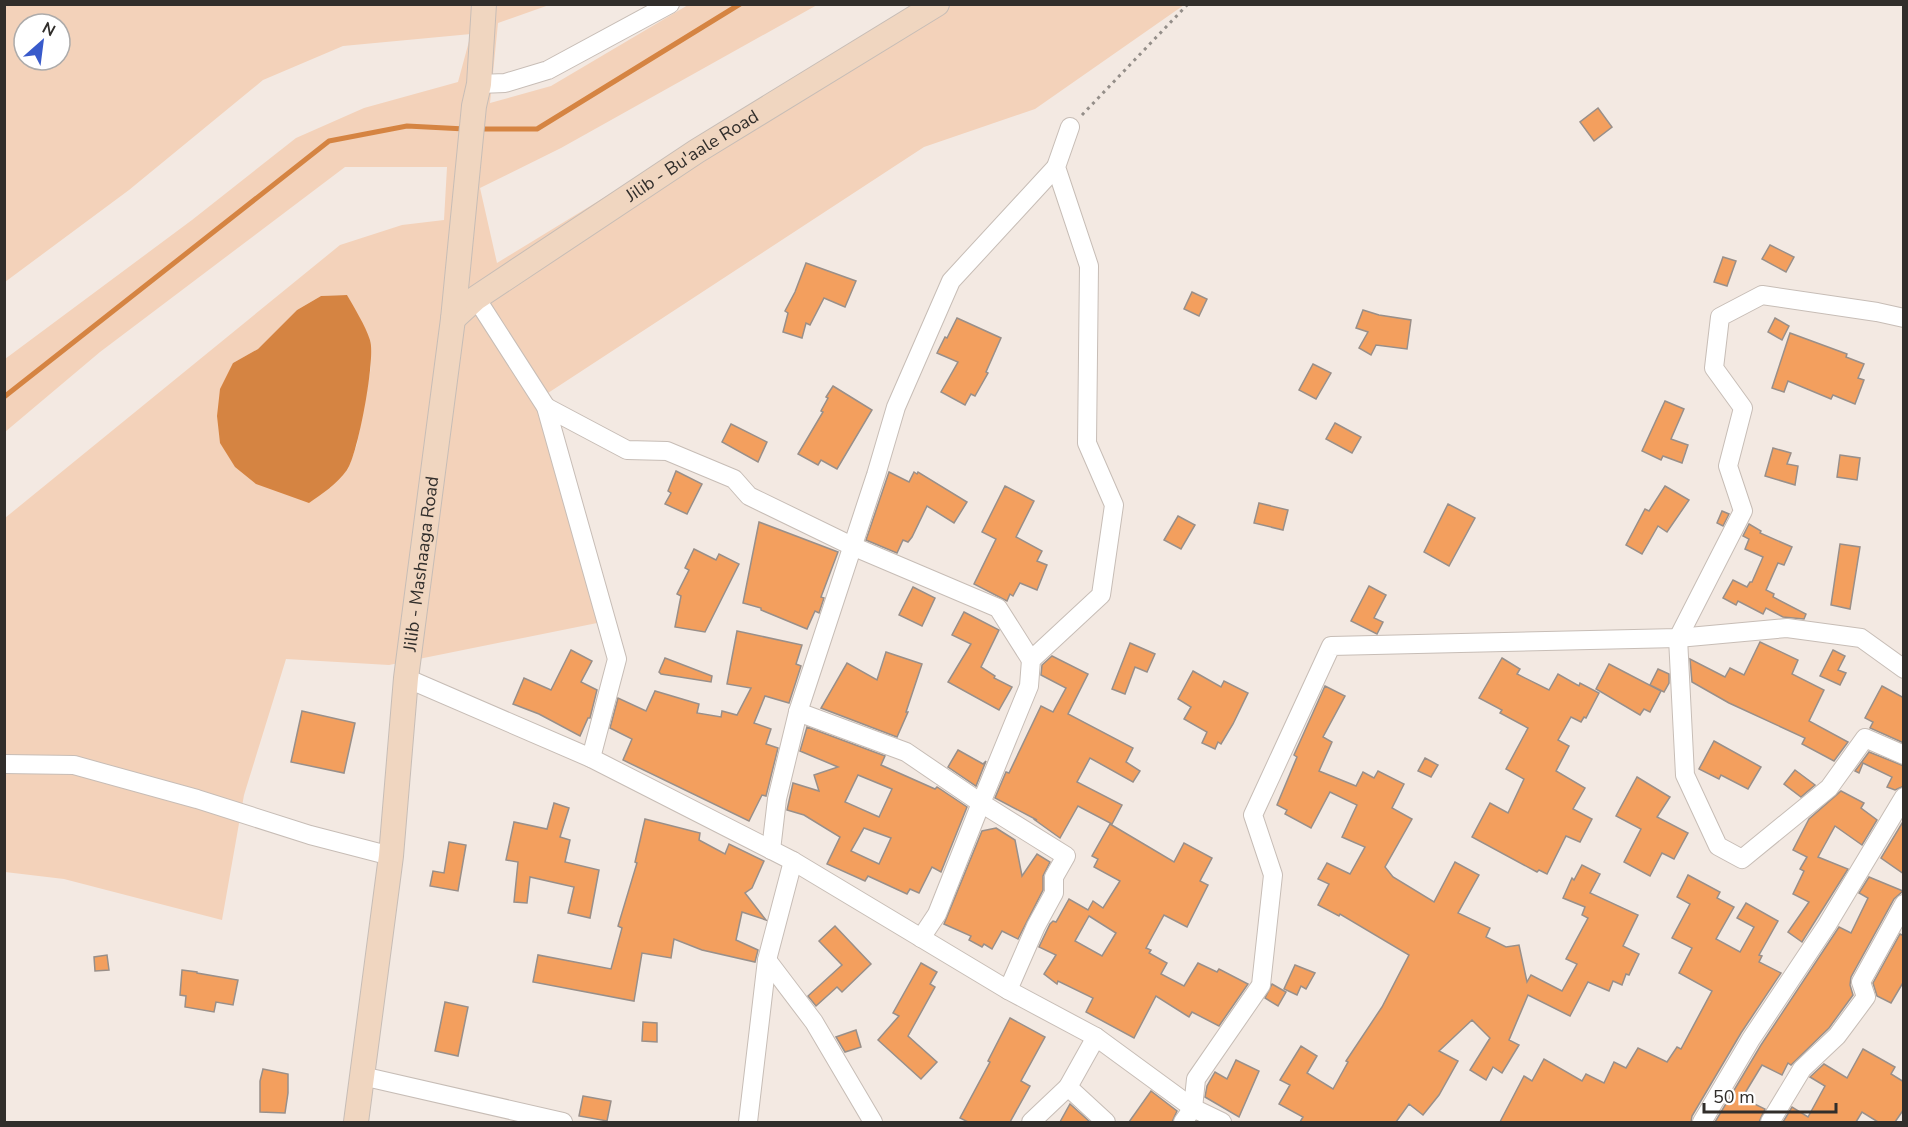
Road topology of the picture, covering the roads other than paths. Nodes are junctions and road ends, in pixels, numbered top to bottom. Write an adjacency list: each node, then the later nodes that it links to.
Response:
1 (484, 4): 4 (main road, Jilib - Mashaaga Road)
2 (670, 4): 4 (street)
3 (937, 4): 7 (main road, Jilib - Bu'aale Road)
4 (477, 95): 9 (main road, Jilib - Mashaaga Road)
5 (1070, 127): 6 (street)
6 (1056, 167): 11 (street); 13 (street)
7 (476, 298): 9 (main road, Jilib - Bu'aale Road); 10 (street)
8 (1904, 318): 12 (street)
9 (453, 319): 15 (main road, Jilib - Mashaaga Road)
10 (546, 407): 11 (street); 18 (street)
11 (852, 546): 13 (street); 16 (street)
12 (1678, 638): 14 (street); 17 (street); 32 (street)
13 (1031, 660): 20 (street)
14 (1904, 669)
15 (406, 678): 18 (street); 23 (main road, Jilib - Mashaaga Road)
16 (798, 712): 20 (street); 22 (street)
17 (1904, 755)
18 (591, 758): 22 (street)
19 (4, 764): 23 (street)
20 (981, 802): 26 (street); 28 (street)
21 (1901, 809): 40 (street)
22 (771, 850): 24 (street)
23 (391, 856): 30 (main road, Jilib - Mashaaga Road)
24 (793, 861): 26 (street); 27 (street)
25 (1904, 904): 41 (street)
26 (921, 938): 28 (street)
27 (767, 960): 35 (street); 36 (street)
28 (1008, 990): 29 (street)
29 (1096, 1037): 31 (street); 32 (street)
30 (362, 1076): 33 (main road, Jilib - Mashaaga Road); 34 (street)
31 (1068, 1088): 37 (street); 38 (street)
32 (1188, 1115): 39 (street)
33 (356, 1122)
34 (563, 1122)
35 (748, 1122)
36 (873, 1122)
37 (1031, 1122)
38 (1106, 1122)
39 (1222, 1122)
40 (1702, 1122)
41 (1770, 1122)

